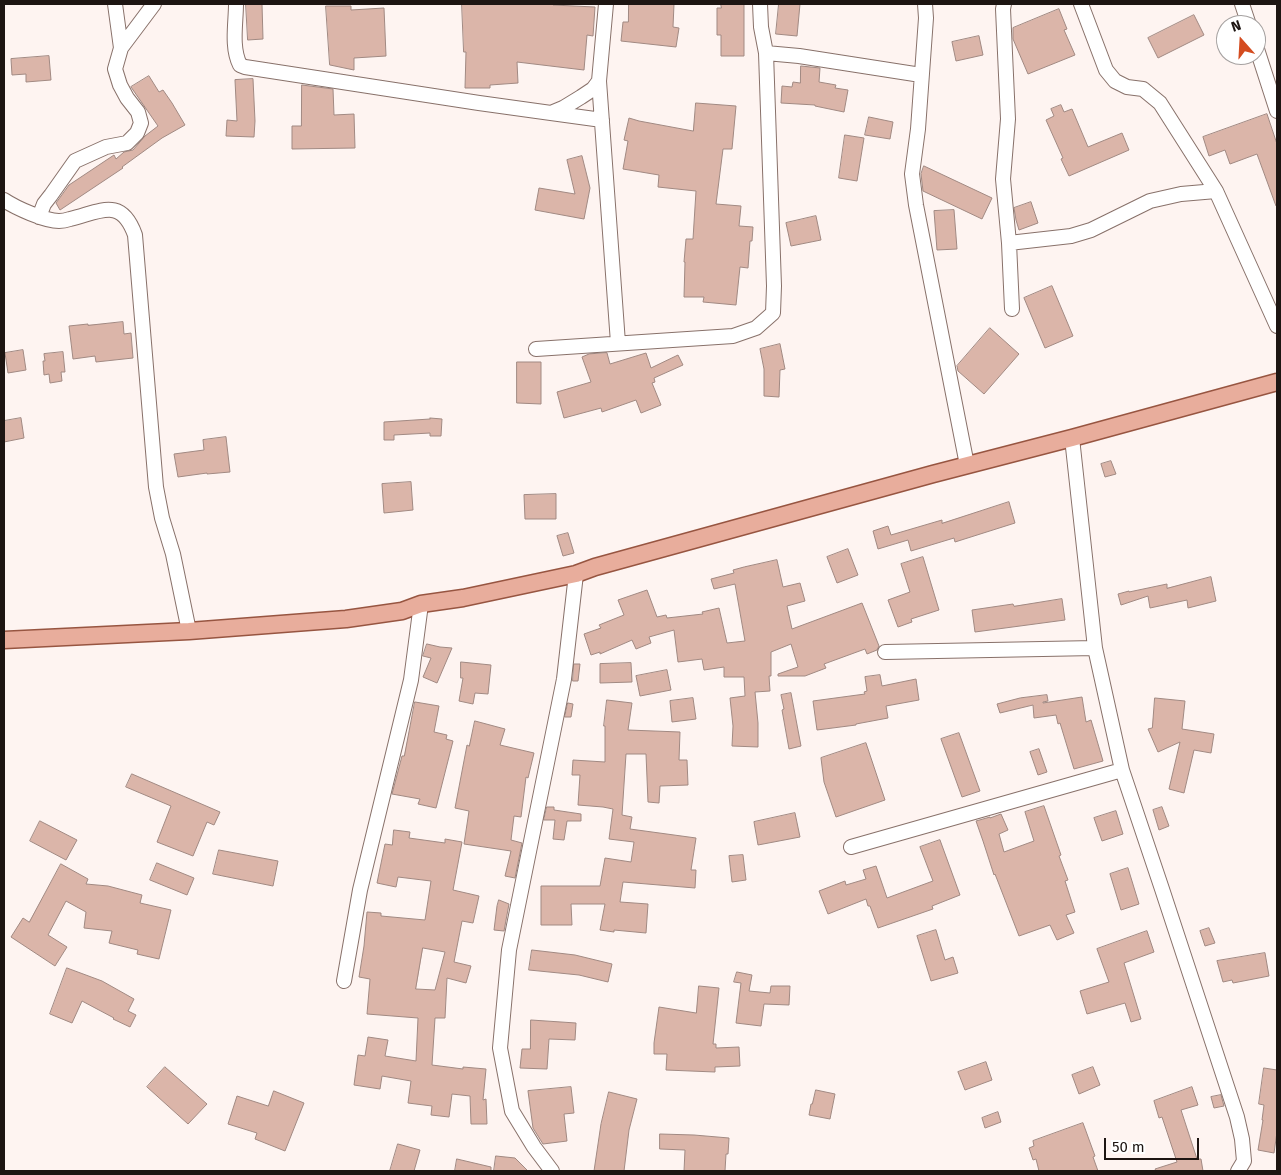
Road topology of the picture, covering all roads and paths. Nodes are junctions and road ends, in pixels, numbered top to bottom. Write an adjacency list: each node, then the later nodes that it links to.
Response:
1 (115, 4): 9 (street)
2 (154, 4): 9 (street)
3 (236, 4): 15 (street)
4 (606, 4): 13 (street)
5 (760, 4): 10 (street)
6 (925, 4): 12 (street)
7 (1004, 4): 20 (street)
8 (1081, 4): 17 (street)
9 (121, 48): 19 (street)
10 (766, 53): 12 (street); 23 (street)
11 (1262, 65): 14 (street)
12 (921, 75): 27 (street)
13 (599, 81): 15 (street); 16 (street)
14 (1277, 111)
15 (551, 113): 16 (street)
16 (602, 120): 23 (street)
17 (1216, 191): 20 (street); 22 (street)
18 (4, 200): 19 (street)
19 (39, 216): 30 (street)
20 (1009, 243): 21 (street)
21 (1012, 309)
22 (1277, 326)
23 (618, 344): 24 (street)
24 (536, 349)
25 (1277, 382): 26 (main road)
26 (1072, 438): 27 (main road); 32 (street)
27 (967, 465): 28 (main road)
28 (576, 574): 29 (main road); 37 (street)
29 (421, 604): 30 (main road); 36 (street)
30 (189, 631): 31 (main road)
31 (4, 640)
32 (1094, 648): 33 (street); 34 (street)
33 (885, 652)
34 (1122, 770): 35 (street); 38 (street)
35 (851, 847)
36 (344, 982)
37 (552, 1171)
38 (1238, 1171)

